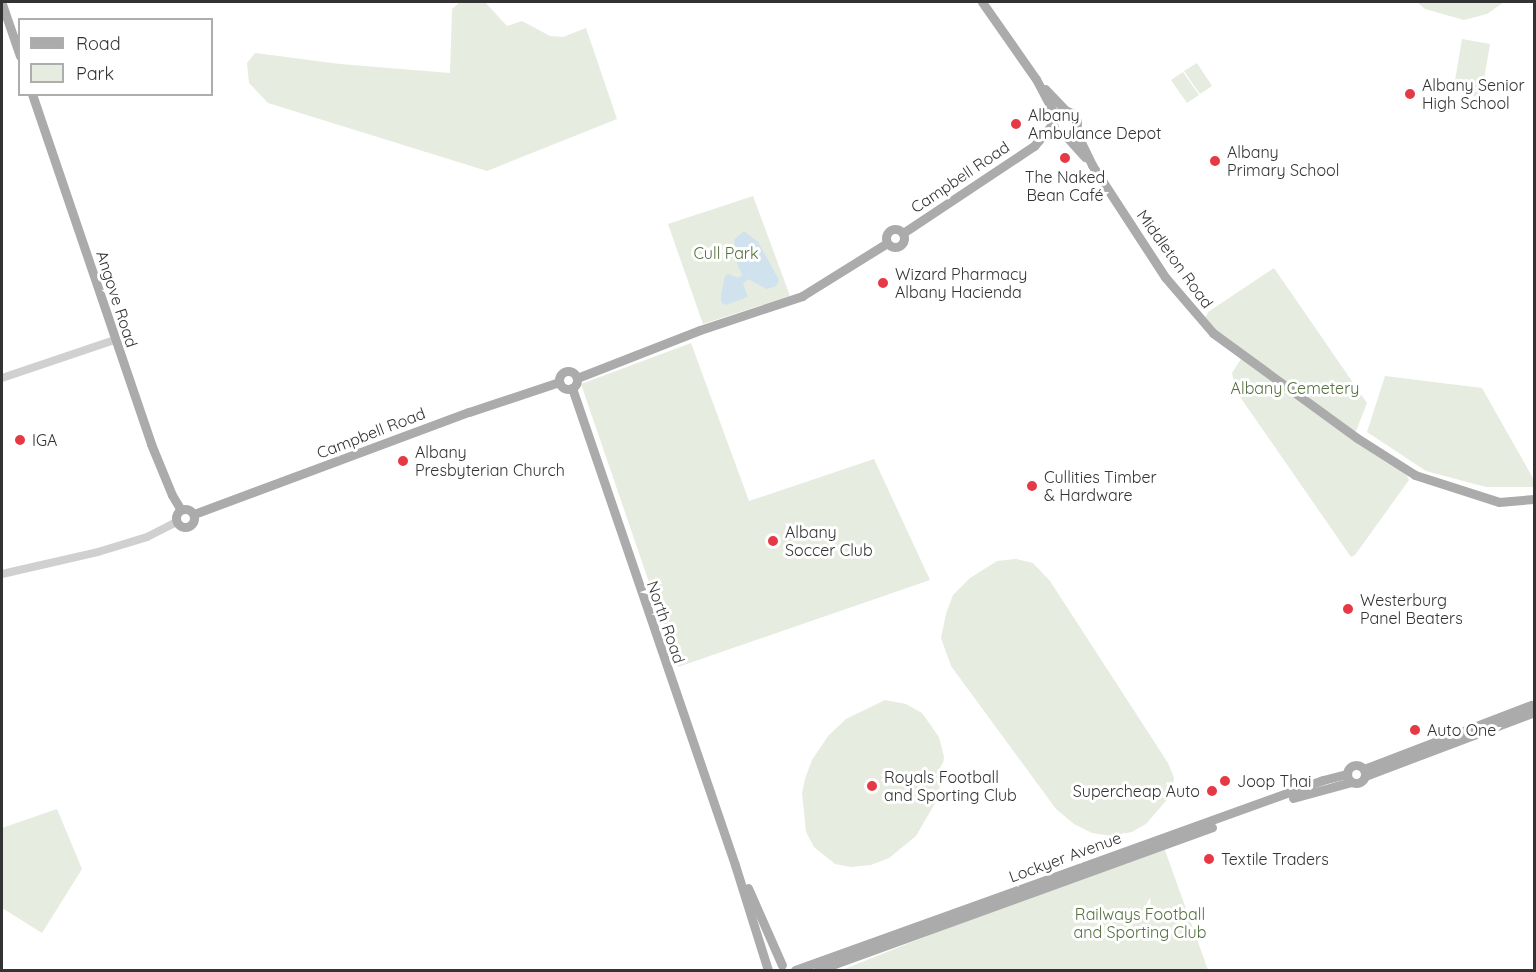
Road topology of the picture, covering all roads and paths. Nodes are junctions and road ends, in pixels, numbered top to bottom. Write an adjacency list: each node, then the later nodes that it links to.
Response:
1 (9, 2): 3 (main road)
2 (982, 2): 5 (main road)
3 (2, 4): 4 (main road)
4 (18, 50)
5 (1036, 79): 7 (main road); 8 (main road)
6 (33, 96): 13 (main road, Angove Road)
7 (1065, 110): 8 (main road); 9 (main road)
8 (1054, 119): 10 (main road); 11 (main road, Campbell Road)
9 (1075, 130): 10 (main road); 12 (main road, Middleton Road)
10 (1062, 134): 11 (main road, Campbell Road); 12 (main road, Middleton Road)
11 (1034, 146): 15 (main road, Campbell Road)
12 (1092, 165): 18 (main road, Middleton Road)
13 (114, 340): 14 (street); 19 (main road, Angove Road)
14 (2, 378)
15 (577, 378): 16 (main road); 17 (main road)
16 (559, 382): 17 (main road); 20 (main road, Campbell Road)
17 (572, 388): 26 (main road, North Road)
18 (1532, 499)
19 (181, 510): 20 (main road); 21 (main road)
20 (194, 514): 21 (main road)
21 (177, 522): 22 (street)
22 (2, 574)
23 (1533, 706): 24 (main road)
24 (1365, 772): 25 (main road); 25 (main road)
25 (1349, 778): 29 (main road, Lockyer Avenue); 30 (main road, Lockyer Avenue)
26 (735, 865): 27 (main road, North Road); 28 (main road, North Road)
27 (782, 965): 28 (main road); 29 (main road)
28 (769, 970)
29 (795, 970)
30 (818, 970)

